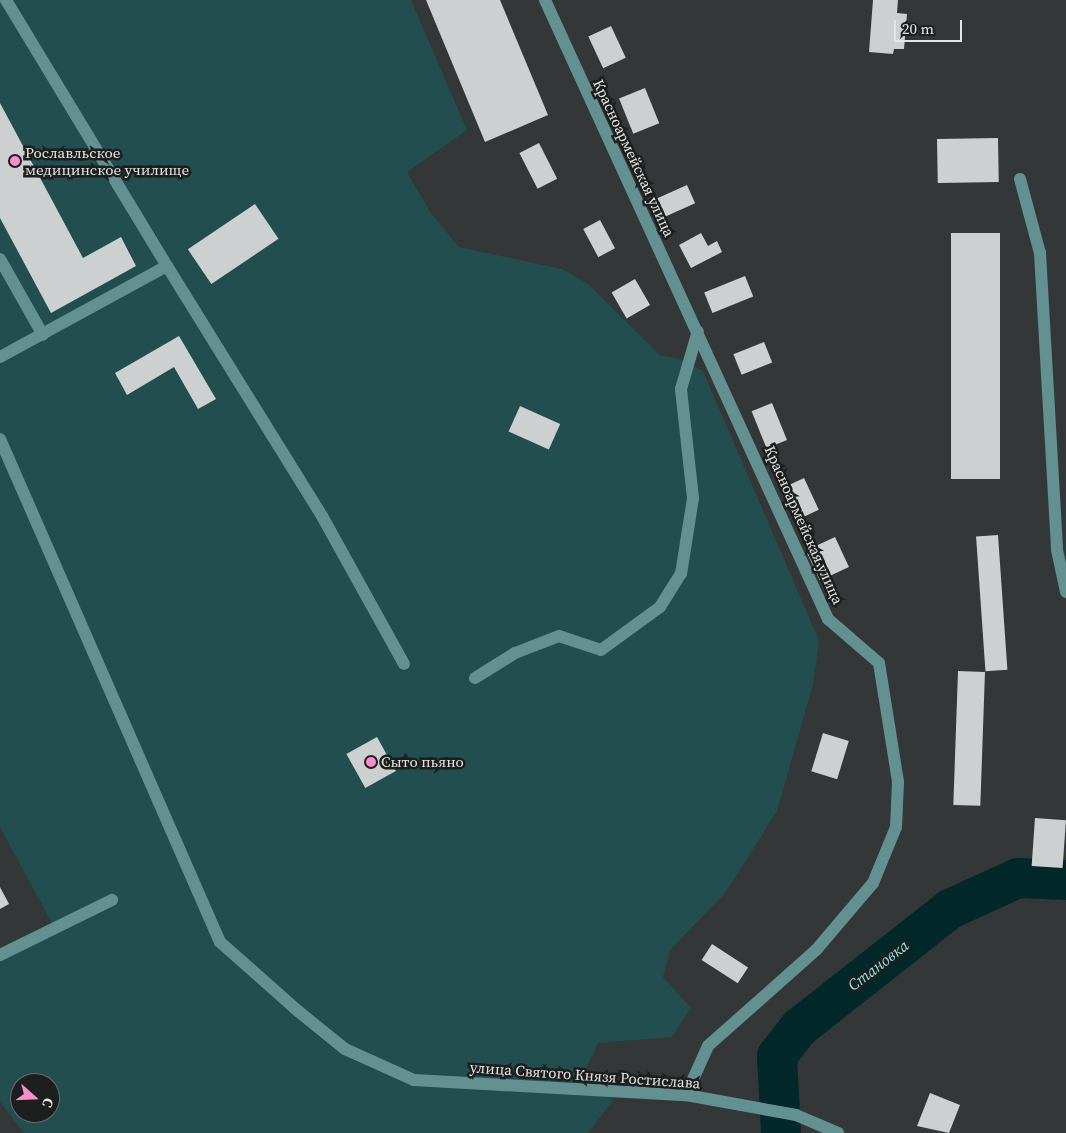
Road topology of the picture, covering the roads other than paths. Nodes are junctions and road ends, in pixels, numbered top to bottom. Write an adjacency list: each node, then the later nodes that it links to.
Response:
1 (545, 0): 6 (street, Красноармейская улица)
2 (6, 8): 5 (street)
3 (1020, 179): 10 (street)
4 (0, 259): 7 (street)
5 (167, 266): 7 (street); 11 (street)
6 (698, 331): 12 (street); 15 (street, Красноармейская улица)
7 (43, 335): 8 (street)
8 (0, 357)
9 (0, 439): 15 (street, улица Святого Князя Ростислава)
10 (1066, 592)
11 (404, 664)
12 (475, 678)
13 (112, 900): 14 (street)
14 (0, 955)
15 (686, 1095): 16 (street, улица Святого Князя Ростислава)
16 (838, 1133)

